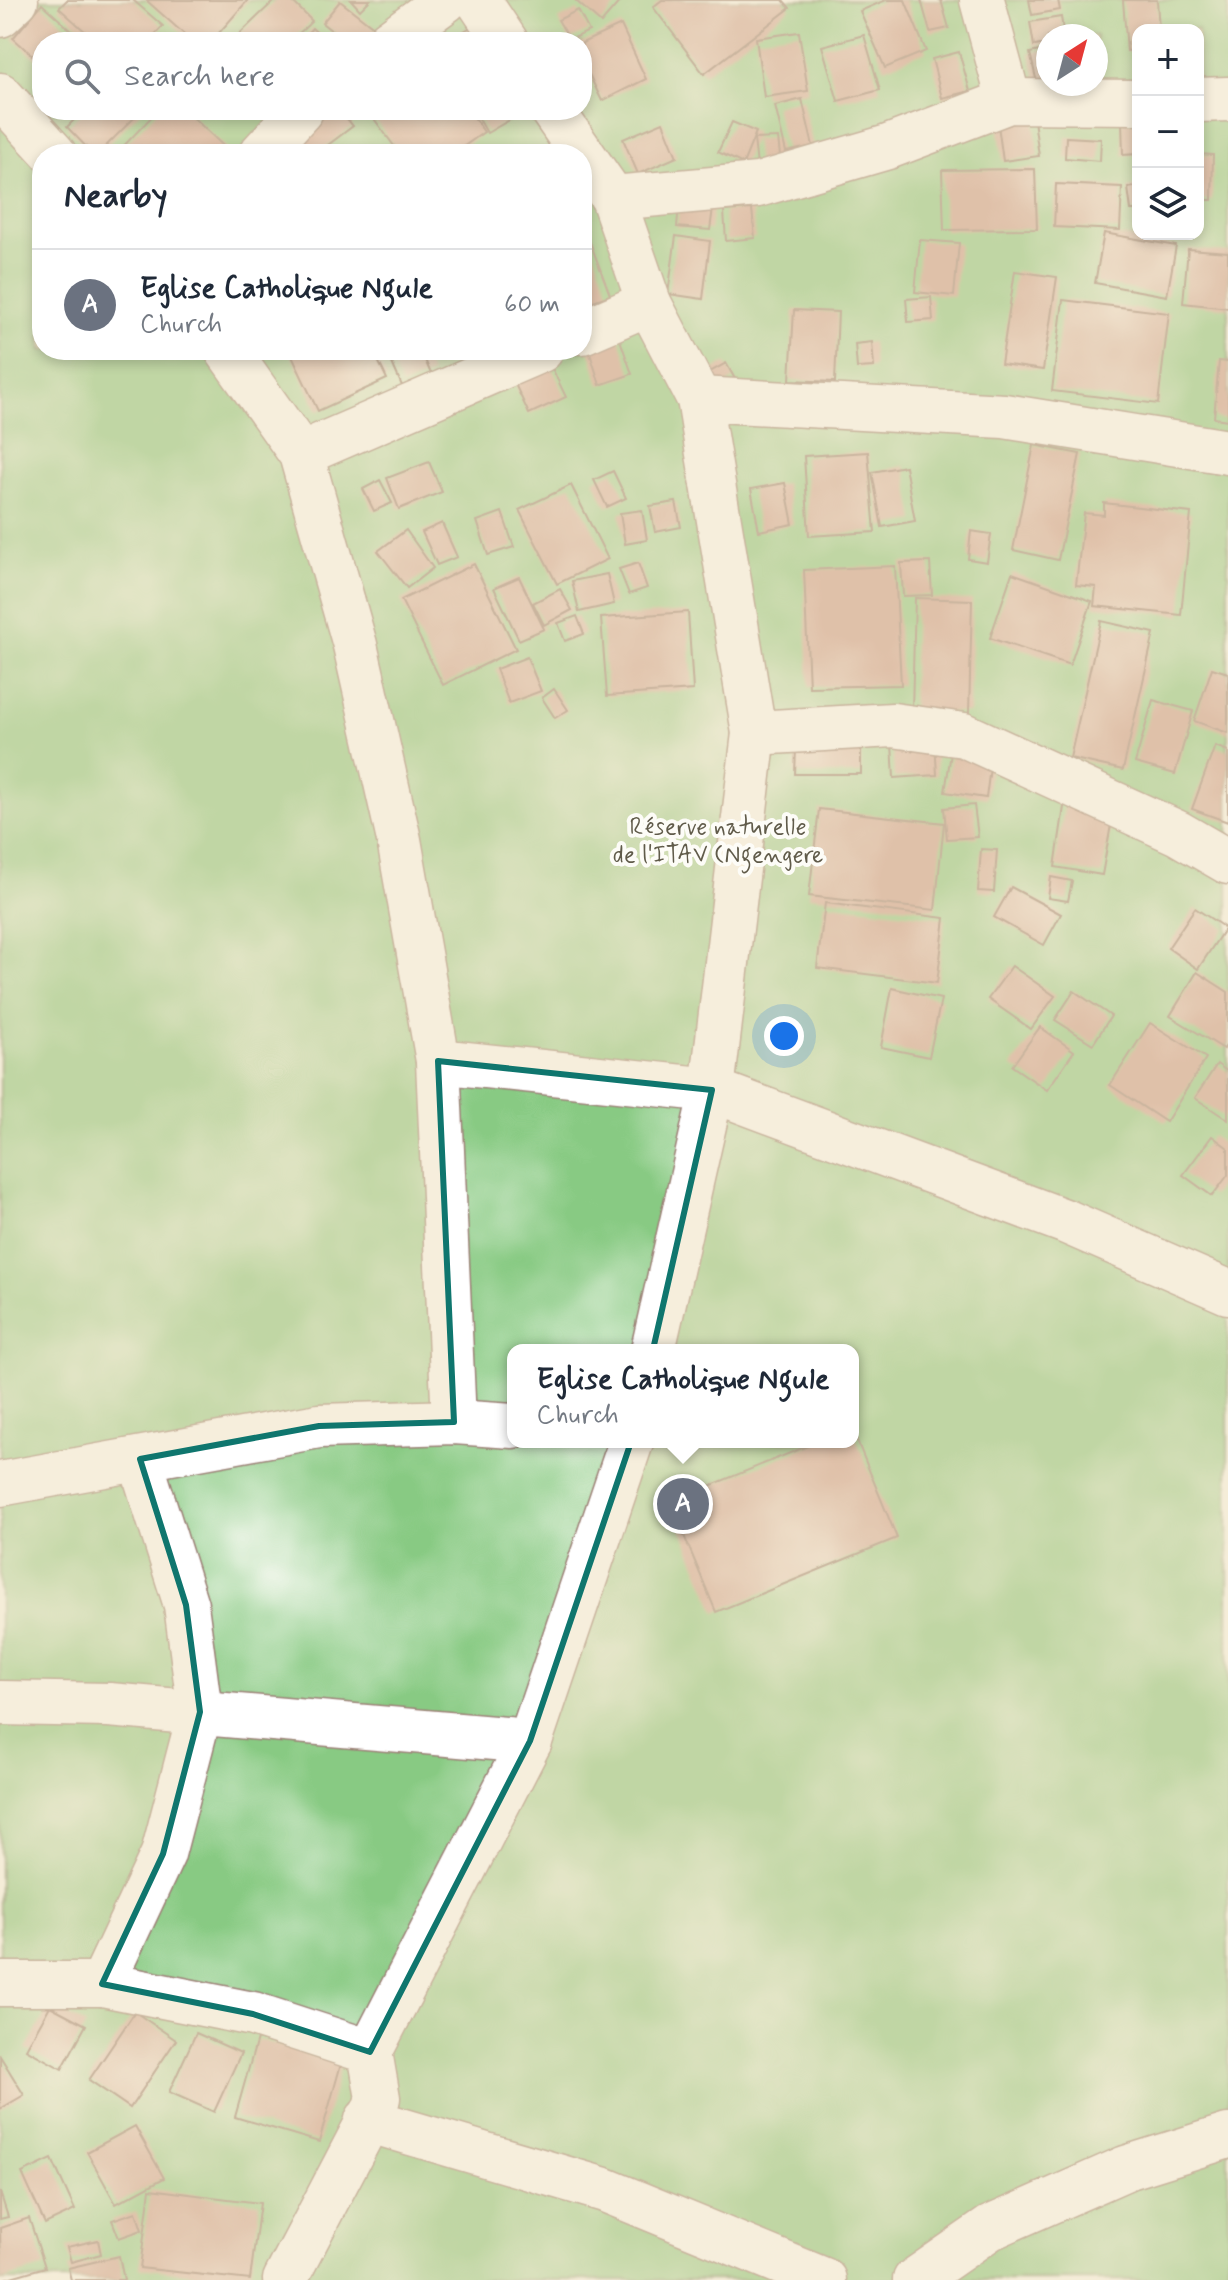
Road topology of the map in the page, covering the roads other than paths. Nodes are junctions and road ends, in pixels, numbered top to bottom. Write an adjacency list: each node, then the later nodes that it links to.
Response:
1 (16, 0): 4 (street)
2 (446, 0): 5 (street)
3 (982, 0): 9 (street)
4 (0, 15)
5 (403, 32)
6 (0, 95): 13 (street)
7 (1228, 99): 8 (street)
8 (1204, 100)
9 (1009, 101): 10 (street); 17 (street)
10 (1132, 102)
11 (292, 120): 14 (street)
12 (559, 120): 15 (street)
13 (45, 144)
14 (270, 144)
15 (576, 144)
16 (592, 168): 17 (street)
17 (613, 198): 18 (street)
18 (649, 303): 19 (street); 22 (street)
19 (592, 328)
20 (234, 360): 24 (street)
21 (518, 360): 24 (street)
22 (699, 399): 23 (street); 25 (street)
23 (1228, 452)
24 (301, 454): 27 (street)
25 (754, 733): 26 (street); 28 (street)
26 (1228, 862)
27 (438, 1061): 28 (street); 31 (street)
28 (712, 1090): 29 (street); 30 (street)
29 (1228, 1292)
30 (654, 1344)
31 (454, 1422): 32 (street); 34 (street)
32 (507, 1426)
33 (629, 1448): 38 (street)
34 (140, 1459): 35 (street); 37 (street)
35 (0, 1484)
36 (0, 1703): 37 (street)
37 (200, 1712): 38 (street); 40 (street)
38 (530, 1741): 41 (street)
39 (0, 1984): 40 (street)
40 (102, 1984): 41 (street)
41 (370, 2052): 42 (street)
42 (367, 2120): 44 (street); 45 (street)
43 (1228, 2136): 46 (street)
44 (285, 2280)
45 (824, 2280)
46 (915, 2280)

